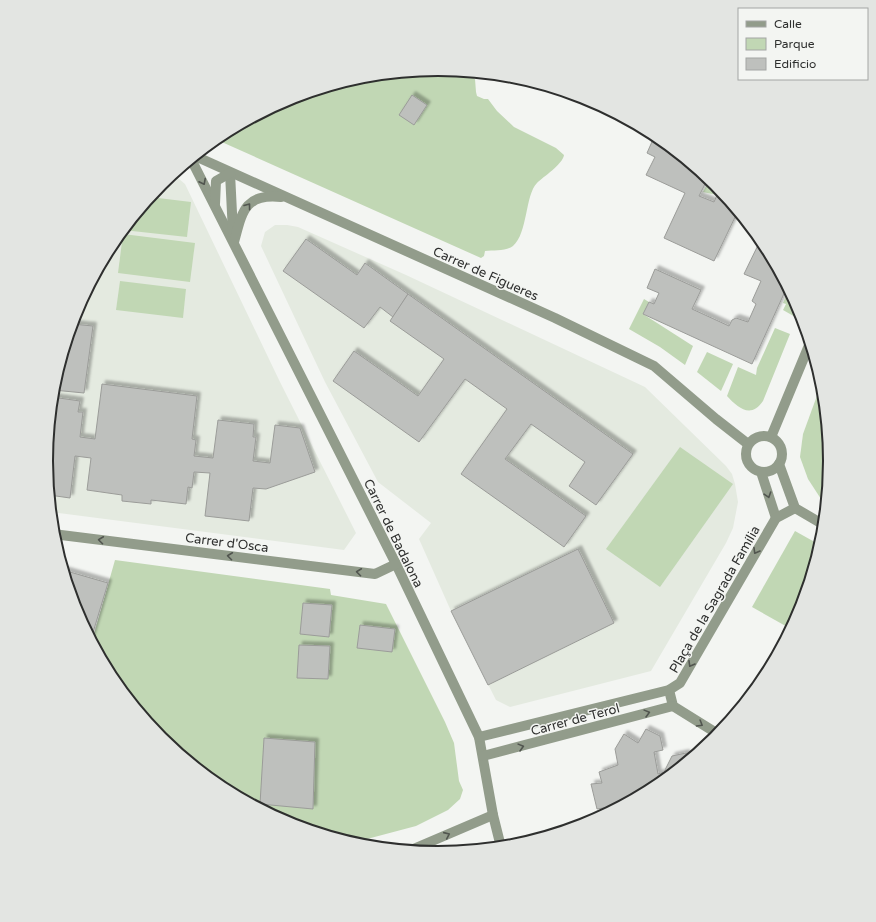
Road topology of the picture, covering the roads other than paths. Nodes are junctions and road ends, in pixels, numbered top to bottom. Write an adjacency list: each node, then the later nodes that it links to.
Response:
1 (201, 159): 3 (street, Carrer de Figueres)
2 (194, 164): 5 (street, Carrer de Badalona, one-way to 5)
3 (230, 173): 4 (street, Carrer de Figueres); 5 (street); 6 (street, Carrer de Badalona)
4 (287, 198): 6 (street, one-way to 4); 9 (street, Carrer de Figueres)
5 (214, 206): 6 (street, Carrer de Badalona)
6 (234, 242): 16 (street, Carrer de Badalona)
7 (807, 350): 8 (street)
8 (771, 437): 9 (street); 10 (street)
9 (748, 444): 11 (street)
10 (779, 464): 11 (street); 12 (street)
11 (761, 472): 13 (street, Plaça de la Sagrada Família, one-way to 13)
12 (795, 508): 13 (street, Plaça de la Sagrada Família); 14 (street)
13 (776, 518): 17 (street, Plaça de la Sagrada Família, one-way to 17)
14 (818, 522)
15 (60, 535): 16 (street, Carrer d'Osca, one-way to 15)
16 (396, 564): 20 (street, Carrer de Badalona)
17 (669, 690): 18 (street, Plaça de la Sagrada Família); 20 (street, Carrer de Terol)
18 (673, 706): 19 (street, one-way to 19); 21 (street, Carrer de Terol, one-way to 18)
19 (712, 730)
20 (479, 737): 21 (street, Carrer de Badalona)
21 (483, 756): 22 (street, Carrer de Badalona)
22 (493, 815): 23 (street, Carrer de Badalona); 24 (street, one-way to 22)
23 (500, 841)
24 (422, 845)

